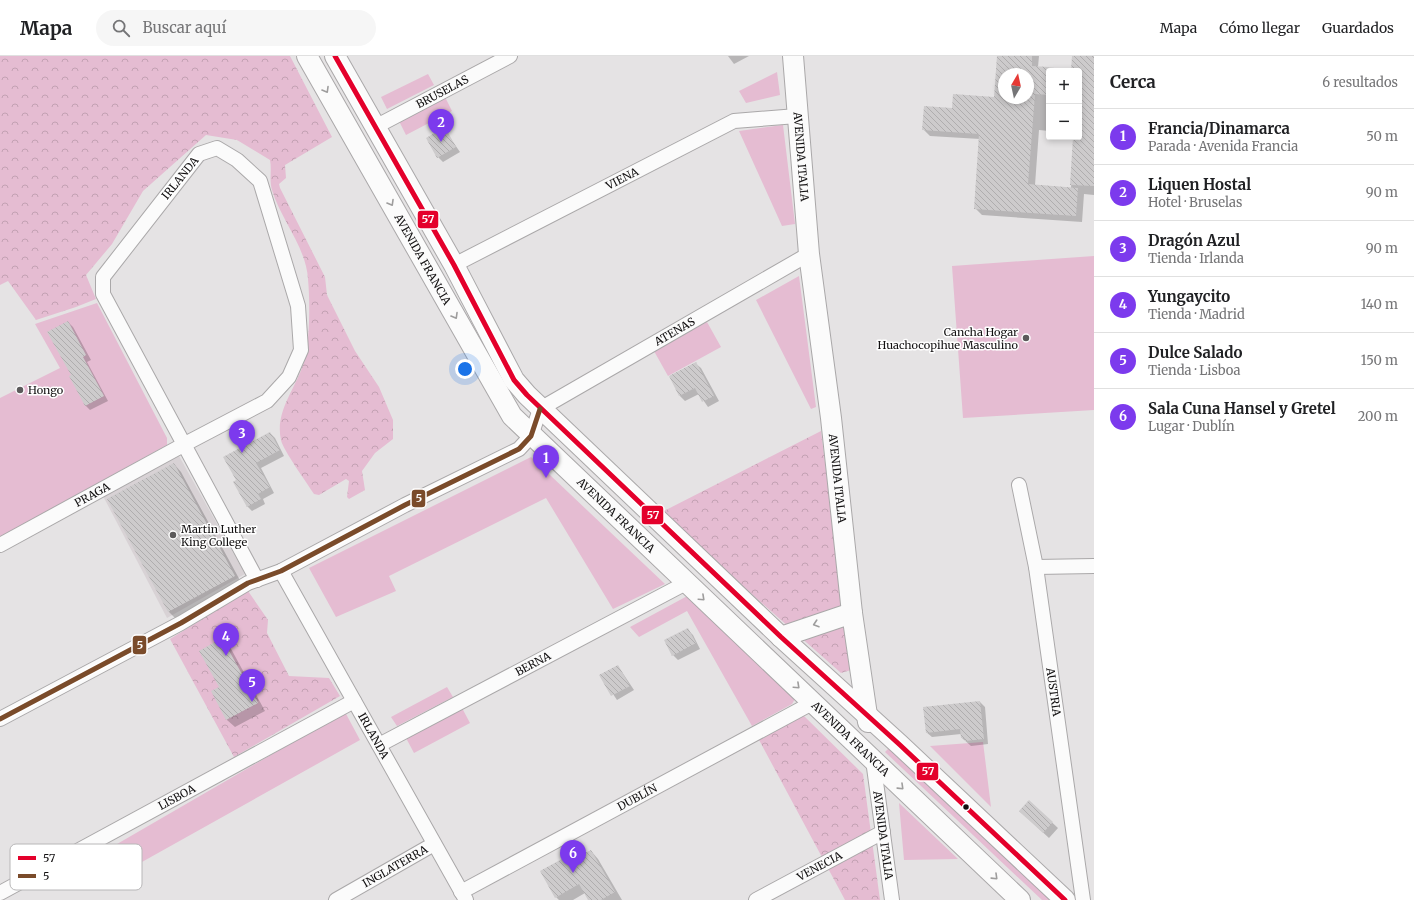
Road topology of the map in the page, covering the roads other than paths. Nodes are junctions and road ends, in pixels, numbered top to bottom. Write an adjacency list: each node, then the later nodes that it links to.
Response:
1 (307, 56): 10 (main road, AVENIDA FRANCIA, one-way to 10)
2 (335, 56): 6 (main road, AVENIDA FRANCIA)
3 (510, 56): 6 (street, BRUSELAS)
4 (793, 56): 5 (main road, AVENIDA ITALIA)
5 (797, 116): 7 (main road, AVENIDA ITALIA); 8 (street, VIENA)
6 (375, 127): 8 (main road, AVENIDA FRANCIA)
7 (809, 254): 9 (street, ATENAS); 19 (main road, AVENIDA ITALIA)
8 (454, 265): 9 (main road, AVENIDA FRANCIA)
9 (540, 408): 10 (street); 20 (main road, AVENIDA FRANCIA)
10 (531, 436): 16 (street); 18 (main road, AVENIDA FRANCIA)
11 (185, 444): 11 (street, IRLANDA); 13 (street, PRAGA); 17 (street, IRLANDA)
12 (1019, 485): 15 (street, AUSTRIA)
13 (0, 545)
14 (1094, 566): 15 (street)
15 (1036, 567): 38 (street, AUSTRIA)
16 (281, 571): 17 (street); 21 (street, IRLANDA)
17 (257, 580): 24 (street)
18 (686, 583): 22 (main road, AVENIDA FRANCIA, one-way to 22); 25 (street, BERNA)
19 (852, 613): 20 (main road, one-way to 20); 23 (main road, AVENIDA ITALIA)
20 (781, 637): 23 (main road, AVENIDA FRANCIA)
21 (354, 701): 25 (street, IRLANDA); 28 (street, LISBOA)
22 (814, 702): 26 (main road, AVENIDA FRANCIA); 32 (street, DUBLÍN)
23 (867, 717): 26 (main road, AVENIDA ITALIA); 37 (main road, AVENIDA FRANCIA)
24 (0, 719)
25 (379, 744): 29 (street, IRLANDA)
26 (873, 760): 27 (street, AVENIDA ITALIA); 36 (main road, AVENIDA FRANCIA, one-way to 36)
27 (883, 832): 34 (street, VENECIA); 35 (street, AVENIDA ITALIA)
28 (90, 844)
29 (434, 844): 32 (street, IRLANDA); 33 (street, INGLATERRA)
30 (10, 888): 31 (street, LISBOA)
31 (0, 893)
32 (464, 896)
33 (336, 900)
34 (756, 900)
35 (892, 900)
36 (1020, 900)
37 (1065, 900)
38 (1083, 900)

